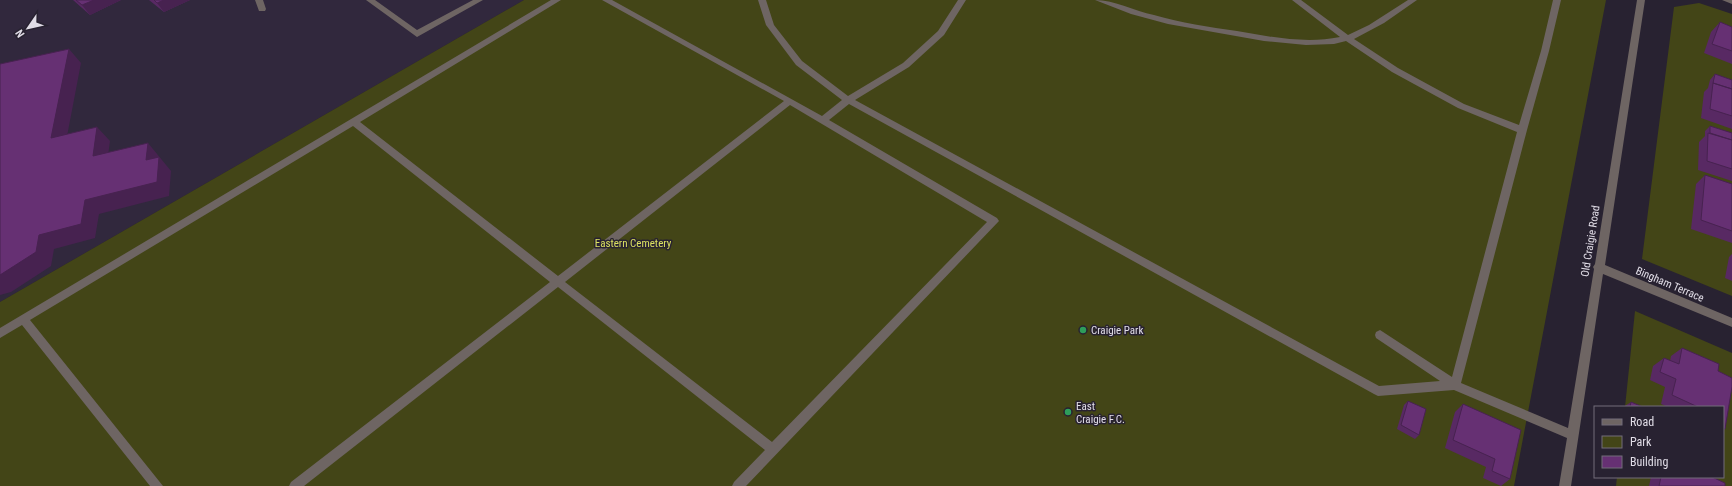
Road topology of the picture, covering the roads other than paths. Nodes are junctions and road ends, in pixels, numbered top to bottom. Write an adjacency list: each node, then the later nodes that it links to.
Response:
1 (259, 0): 15 (street)
2 (370, 0): 3 (street)
3 (479, 0)
4 (557, 0): 20 (street)
5 (606, 0): 18 (street)
6 (762, 0): 17 (street)
7 (962, 0): 17 (street)
8 (1099, 0): 16 (street)
9 (1296, 0): 16 (street)
10 (1413, 0): 16 (street)
11 (1557, 0): 21 (street)
12 (1641, 0): 22 (street, Old Craigie Road)
13 (1726, 0): 14 (street)
14 (1732, 2)
15 (262, 10)
16 (1347, 38): 21 (street)
17 (848, 100): 19 (street); 28 (street)
18 (790, 101): 19 (street); 23 (street)
19 (822, 120): 30 (street)
20 (354, 122): 23 (street); 24 (street)
21 (1522, 130): 28 (street)
22 (1598, 267): 25 (street, Bingham Terrace); 29 (street, Old Craigie Road)
23 (559, 282): 30 (street); 32 (street)
24 (23, 319): 26 (street); 31 (street)
25 (1732, 323)
26 (0, 333)
27 (1380, 335): 28 (street)
28 (1455, 385): 29 (street)
29 (1573, 435): 34 (street, Old Craigie Road)
30 (773, 450): 33 (street)
31 (157, 486)
32 (295, 486)
33 (738, 486)
34 (1565, 486)

